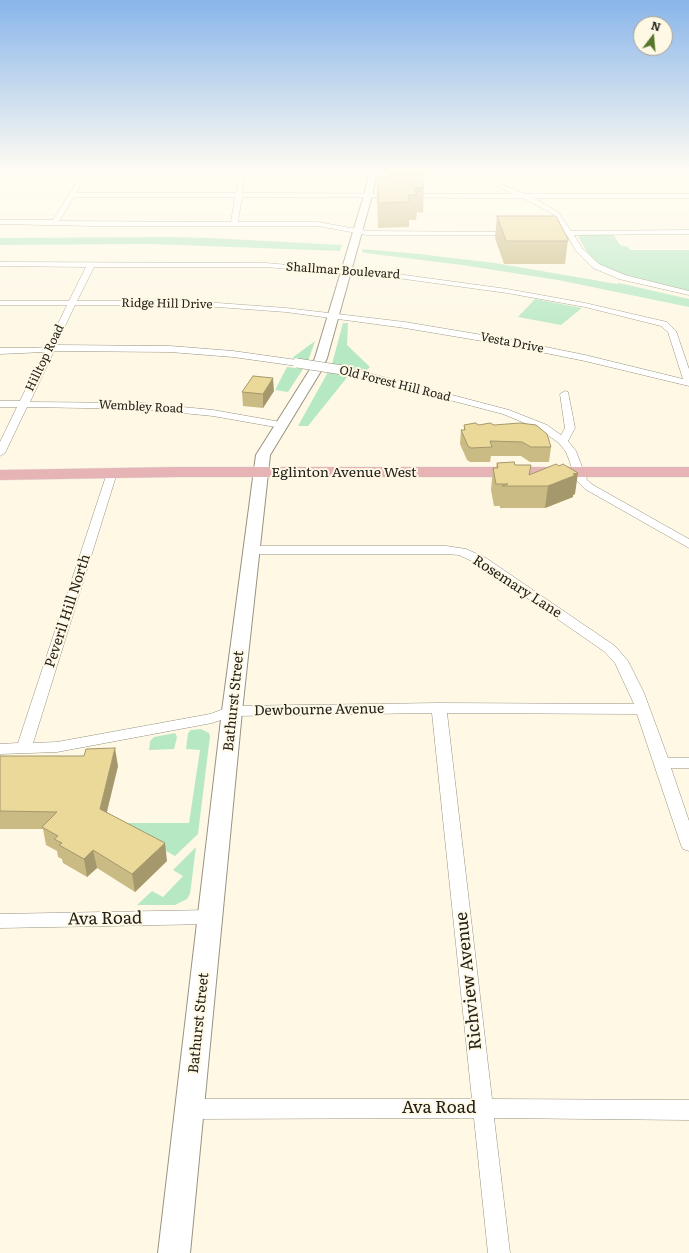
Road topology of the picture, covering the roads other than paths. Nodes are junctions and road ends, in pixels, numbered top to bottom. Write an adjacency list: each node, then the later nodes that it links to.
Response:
1 (340, 228): 4 (street)
2 (358, 228): 4 (main road, Bathurst Street)
3 (566, 228): 5 (street)
4 (357, 232): 7 (street); 11 (main road, Bathurst Street)
5 (568, 232): 6 (street); 8 (street); 12 (street); 13 (street)
6 (689, 232)
7 (519, 233)
8 (541, 233)
9 (0, 264): 10 (street, Shallmar Boulevard)
10 (91, 264): 11 (street, Shallmar Boulevard); 15 (street, Hilltop Road)
11 (346, 271): 16 (main road, Bathurst Street); 20 (street, Shallmar Boulevard)
12 (689, 293)
13 (689, 297)
14 (0, 303): 15 (street, Ridge Hill Drive)
15 (72, 303): 16 (street, Ridge Hill Drive); 18 (street, Hilltop Road)
16 (334, 316): 20 (street, Vesta Drive); 24 (main road, Bathurst Street)
17 (0, 346): 18 (street, Old Forest Hill Road)
18 (50, 349): 19 (street, Old Forest Hill Road); 23 (street, Hilltop Road); 25 (street, Old Forest Hill Road, bridge)
19 (0, 351)
20 (689, 383)
21 (565, 394): 25 (street)
22 (0, 404): 23 (street, Wembley Road)
23 (22, 404): 24 (street, Wembley Road); 26 (street, Hilltop Road)
24 (281, 425): 30 (main road, Bathurst Street)
25 (563, 441): 27 (street, Old Forest Hill Road)
26 (0, 453)
27 (580, 472): 28 (main road, Eglinton Avenue West); 30 (main road, Eglinton Avenue West); 32 (street, Old Forest Hill Road)
28 (689, 472)
29 (112, 473): 30 (main road, Eglinton Avenue West); 31 (main road, Eglinton Avenue West); 38 (street, Peveril Hill North)
30 (260, 473): 33 (main road, Bathurst Street)
31 (0, 475)
32 (689, 544)
33 (251, 550): 35 (street, Rosemary Lane); 36 (main road, Bathurst Street)
34 (440, 708): 35 (street, Dewbourne Avenue); 36 (street, Dewbourne Avenue); 44 (street, Richview Avenue)
35 (642, 709): 39 (street, Rosemary Lane)
36 (232, 711): 38 (street, Dewbourne Avenue); 42 (main road, Bathurst Street)
37 (0, 749): 38 (street, Dewbourne Avenue)
38 (24, 749)
39 (662, 763): 40 (street); 41 (street, Rosemary Lane)
40 (689, 763)
41 (689, 845)
42 (210, 917): 43 (street, Ava Road); 45 (main road, Bathurst Street)
43 (0, 921)
44 (484, 1108): 45 (street, Ava Road); 46 (street, Ava Road); 48 (street, Richview Avenue)
45 (190, 1109): 47 (main road, Bathurst Street)
46 (689, 1110)
47 (174, 1253)
48 (499, 1253)

